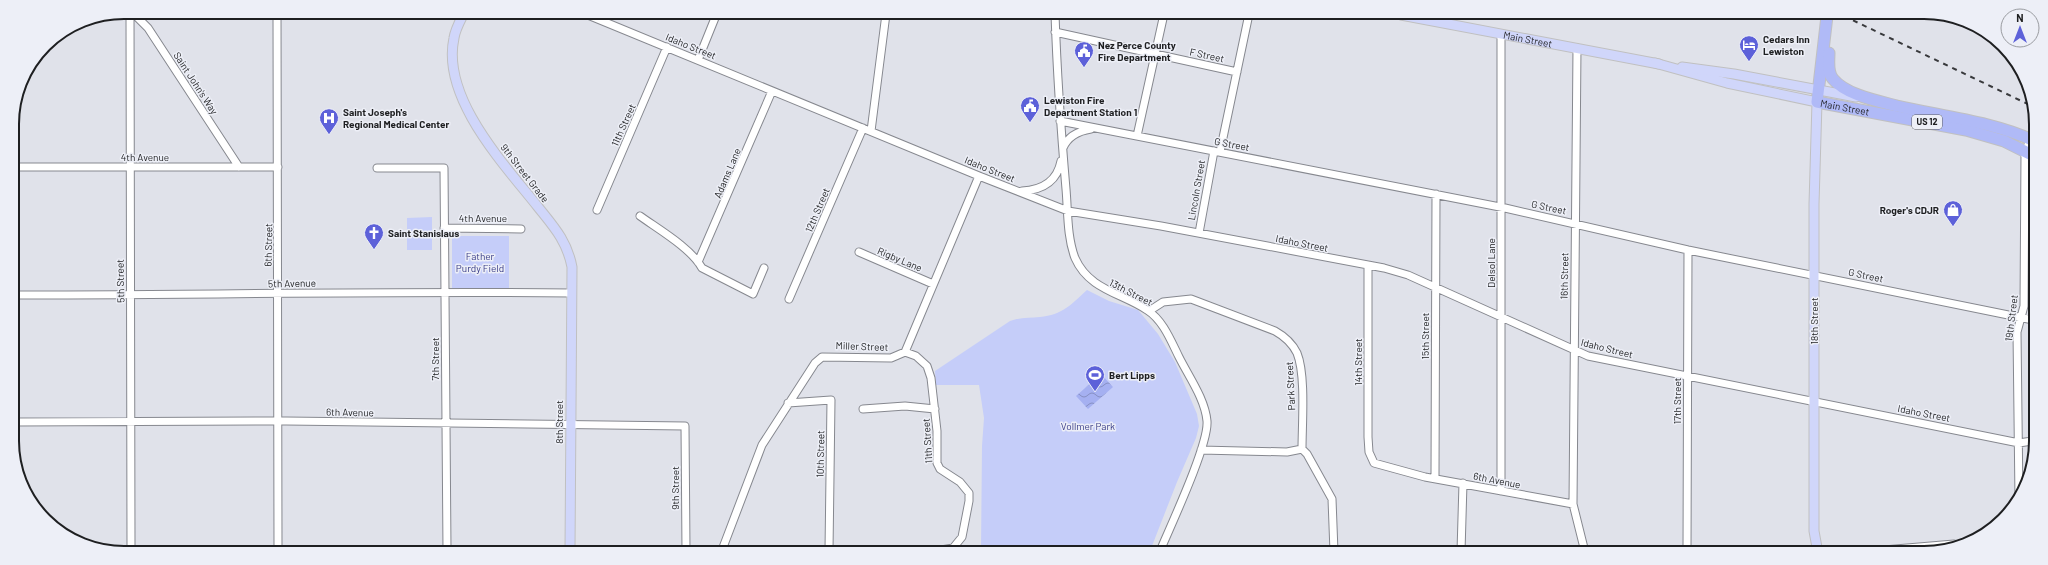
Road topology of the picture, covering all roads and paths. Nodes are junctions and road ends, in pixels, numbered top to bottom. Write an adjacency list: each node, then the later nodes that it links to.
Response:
1 (131, 19): 36 (street, 5th Street)
2 (139, 19): 37 (street, Saint John's Way)
3 (277, 19): 38 (street, 6th Street)
4 (462, 19): 62 (main road, 9th Street Grade)
5 (598, 19): 16 (street, Idaho Street)
6 (715, 19): 19 (street)
7 (885, 19): 29 (street)
8 (1055, 19): 14 (street, 13th Street)
9 (1163, 19): 18 (street)
10 (1248, 19): 21 (street, Lincoln Street)
11 (1422, 19): 15 (main road, Main Street)
12 (1827, 19): 23 (highway, US 12)
13 (1827, 19): 24 (highway, US 12)
14 (1055, 32): 18 (street, F Street); 26 (street, 13th Street)
15 (1501, 34): 17 (main road, Main Street); 44 (street, Delsol Lane)
16 (666, 47): 19 (street, Idaho Street); 45 (street, 11th Street)
17 (1576, 48): 20 (main road, Main Street); 48 (street, 16th Street)
18 (1155, 54): 21 (street, F Street); 30 (street)
19 (698, 60): 22 (street, Idaho Street)
20 (1655, 63): 23 (main road, Main Street); 25 (main road, Main Street)
21 (1237, 72): 33 (street, Lincoln Street)
22 (772, 90): 27 (street, Idaho Street); 54 (street, Adams Lane)
23 (1818, 90): 24 (main road, Main Street / US 12); 25 (highway, 18th Street / US 12)
24 (1873, 101): 31 (highway, Main Street / US 12)
25 (1817, 102): 34 (highway, Main Street / US 12); 57 (main road, 18th Street)
26 (1060, 122): 28 (street, G Street); 32 (street, 13th Street)
27 (863, 128): 29 (street, Idaho Street); 65 (street, 12th Street)
28 (1097, 128): 30 (street, G Street); 32 (street)
29 (871, 131): 40 (street, Idaho Street)
30 (1137, 136): 33 (street, G Street)
31 (2029, 139)
32 (1063, 149): 42 (street); 46 (street, 13th Street)
33 (1217, 151): 43 (street, G Street); 51 (street, Lincoln Street)
34 (2029, 153)
35 (19, 167): 36 (street, 4th Avenue)
36 (130, 167): 37 (street, 4th Avenue); 64 (street, 5th Street)
37 (239, 167): 38 (street, 4th Avenue)
38 (278, 167): 60 (street, 6th Street)
39 (377, 168): 49 (street, 7th Street)
40 (979, 176): 42 (street, Idaho Street); 58 (street)
41 (2029, 178): 68 (street, 19th Street)
42 (1017, 191): 46 (street, Idaho Street)
43 (1436, 194): 44 (street, G Street); 59 (street, 15th Street)
44 (1502, 208): 48 (street, G Street); 67 (street, Delsol Lane)
45 (597, 210)
46 (1068, 211): 51 (street, Idaho Street); 66 (street, 13th Street)
47 (640, 216): 54 (street)
48 (1575, 223): 52 (street, G Street); 70 (street, 16th Street)
49 (444, 228): 50 (street, 4th Avenue); 61 (street, 7th Street)
50 (521, 229)
51 (1199, 233): 55 (street, Idaho Street)
52 (1688, 250): 57 (street, G Street); 72 (street, 17th Street)
53 (859, 252): 58 (street, Rigby Lane)
54 (698, 262): 56 (street)
55 (1368, 265): 59 (street, Idaho Street); 87 (street, 14th Street)
56 (764, 268)
57 (1814, 274): 68 (street, G Street); 73 (main road, 18th Street)
58 (933, 284): 71 (street)
59 (1435, 288): 67 (street, Idaho Street); 88 (street, 15th Street)
60 (277, 293): 61 (street, 5th Avenue); 64 (street, 5th Avenue); 77 (street, 6th Street)
61 (445, 293): 62 (street, 5th Avenue); 80 (street, 7th Street)
62 (572, 293): 81 (main road, 8th Street)
63 (19, 295): 64 (street, 5th Avenue)
64 (130, 295): 79 (street, 5th Street)
65 (789, 299)
66 (1149, 311): 85 (street, Park Street); 86 (street, 13th Street)
67 (1501, 318): 70 (street, Idaho Street); 91 (street, Delsol Lane)
68 (2022, 318): 69 (street, G Street); 84 (street, 19th Street)
69 (2029, 319)
70 (1573, 350): 72 (street, Idaho Street); 92 (street, 16th Street)
71 (905, 352): 74 (street, Miller Street); 76 (street, 11th Street)
72 (1687, 376): 73 (street, Idaho Street); 105 (street, 17th Street)
73 (1814, 402): 84 (street, Idaho Street); 106 (main road, 18th Street)
74 (788, 403): 98 (street, Miller Street); 99 (street, 10th Street)
75 (863, 409): 76 (street)
76 (935, 409): 100 (street, 11th Street)
77 (278, 421): 79 (street, 6th Avenue); 80 (street, 6th Avenue); 94 (street, 6th Street)
78 (19, 422): 79 (street, 6th Avenue)
79 (130, 422): 93 (street, 5th Street)
80 (445, 423): 81 (street, 6th Avenue); 95 (street, 7th Street)
81 (570, 424): 82 (street, 6th Avenue); 96 (main road, 8th Street)
82 (686, 426): 97 (street, 9th Street)
83 (2029, 441): 84 (street, Idaho Street)
84 (2019, 443): 90 (street, 19th Street)
85 (1302, 449): 86 (street); 102 (street)
86 (1201, 450): 101 (street, 13th Street)
87 (1371, 459): 88 (street, 6th Avenue)
88 (1435, 478): 89 (street, 6th Avenue)
89 (1463, 483): 91 (street, 6th Avenue); 103 (street)
90 (2019, 485)
91 (1501, 491): 92 (street, 6th Avenue)
92 (1573, 504): 104 (street)
93 (131, 546)
94 (278, 546)
95 (447, 546)
96 (570, 546)
97 (686, 546)
98 (724, 546)
99 (829, 546)
100 (955, 546)
101 (1162, 546)
102 (1334, 546)
103 (1461, 546)
104 (1584, 546)
105 (1687, 546)
106 (1817, 546)

